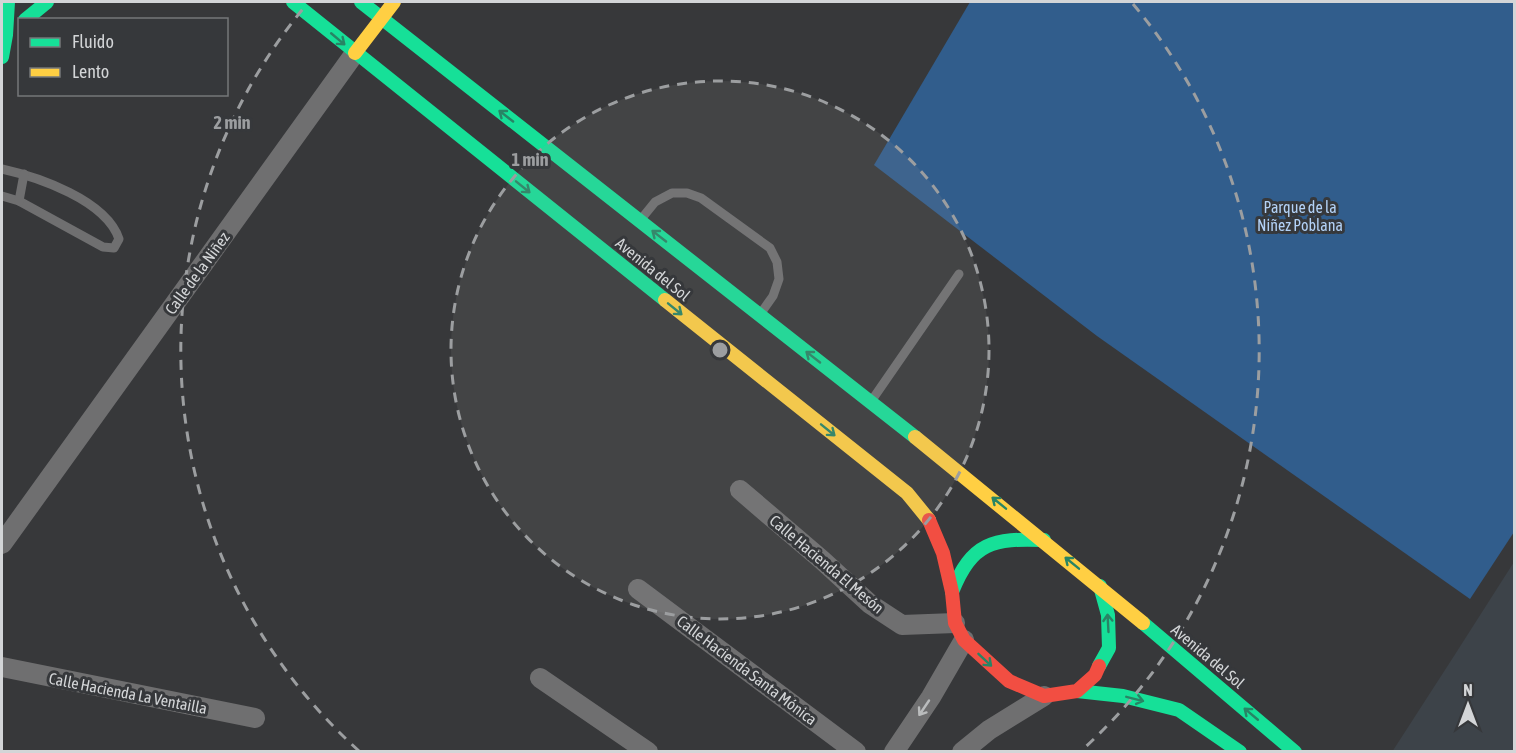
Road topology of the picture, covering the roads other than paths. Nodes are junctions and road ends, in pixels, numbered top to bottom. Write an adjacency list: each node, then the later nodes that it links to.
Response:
1 (8, 2): 9 (main road)
2 (46, 2): 6 (main road)
3 (293, 2): 10 (main road, Avenida del Sol, one-way to 10)
4 (361, 2): 7 (main road, Avenida del Sol)
5 (394, 2): 7 (main road, Calle de la Niñez)
6 (27, 18)
7 (380, 18): 10 (main road, Calle de la Niñez); 16 (main road, Avenida del Sol, one-way to 7)
8 (18, 26): 9 (main road)
9 (6, 35): 11 (main road)
10 (355, 53): 22 (street, Calle de la Niñez); 25 (main road, Avenida del Sol, one-way to 25)
11 (2, 57)
12 (2, 169): 13 (lane)
13 (24, 174): 15 (lane); 15 (lane)
14 (2, 196): 15 (lane)
15 (19, 201)
16 (639, 220): 18 (main road, Avenida del Sol, one-way to 16); 18 (lane)
17 (959, 274): 19 (lane)
18 (760, 315): 19 (main road, Avenida del Sol, one-way to 18)
19 (871, 402): 21 (main road, Avenida del Sol, one-way to 19)
20 (740, 490): 26 (street, Calle Hacienda El Mesón)
21 (1044, 540): 23 (main road, one-way to 21); 25 (main road)
22 (2, 544)
23 (1100, 586): 29 (main road, one-way to 23); 37 (main road, Avenida del Sol, one-way to 23)
24 (638, 589): 33 (street, Calle Hacienda Santa Mónica)
25 (952, 592): 26 (main road)
26 (960, 631): 30 (main road, one-way to 30); 34 (street, one-way to 34)
27 (2, 667): 31 (street, Calle Hacienda La Ventailla)
28 (540, 678): 32 (street)
29 (1077, 691): 30 (main road); 36 (main road, one-way to 36)
30 (1044, 696): 35 (street)
31 (255, 718)
32 (648, 752)
33 (856, 752)
34 (894, 752)
35 (962, 752)
36 (1240, 752)
37 (1295, 752)

